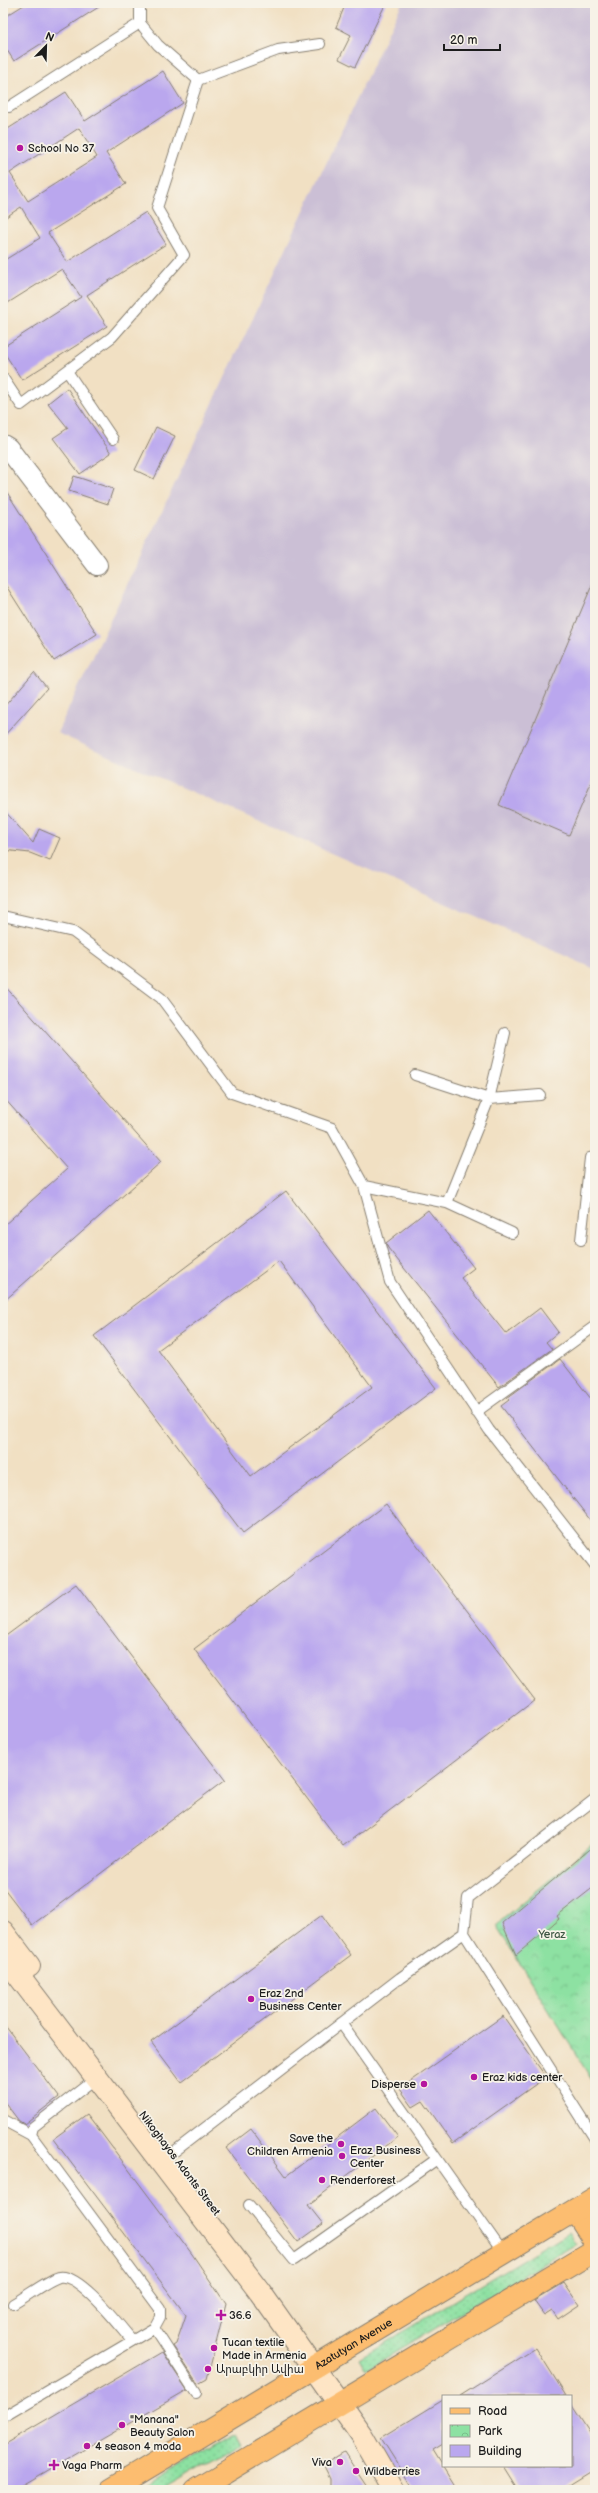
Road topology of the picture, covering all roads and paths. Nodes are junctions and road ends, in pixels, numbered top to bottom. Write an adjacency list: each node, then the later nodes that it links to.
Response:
1 (140, 3): 2 (lane)
2 (140, 23): 4 (lane); 6 (lane)
3 (320, 44): 4 (lane)
4 (198, 80): 7 (lane)
5 (3, 98): 6 (lane)
6 (6, 108)
7 (67, 371): 8 (lane); 9 (lane)
8 (3, 378)
9 (113, 439)
10 (3, 445): 11 (street)
11 (97, 565)
12 (3, 916): 18 (lane)
13 (505, 1033): 16 (lane)
14 (415, 1075): 16 (lane)
15 (540, 1095): 16 (lane)
16 (489, 1099): 19 (lane)
17 (595, 1157): 21 (lane)
18 (364, 1186): 19 (lane); 23 (lane)
19 (447, 1203): 20 (lane)
20 (512, 1233)
21 (581, 1240)
22 (595, 1326): 23 (lane)
23 (476, 1412): 24 (lane)
24 (595, 1565)
25 (595, 1799): 27 (lane)
26 (3, 1932): 34 (street, Nikoghayos Adonts Street)
27 (464, 1933): 29 (lane); 33 (lane)
28 (3, 1955): 30 (street, Nikoghayos Adonts Street)
29 (341, 2024): 34 (lane); 35 (lane)
30 (96, 2078): 32 (lane); 34 (street, Nikoghayos Adonts Street)
31 (3, 2120): 32 (lane)
32 (31, 2135): 43 (lane)
33 (595, 2139)
34 (168, 2157): 45 (street, Nikoghayos Adonts Street)
35 (437, 2159): 37 (lane); 41 (lane)
36 (595, 2198): 38 (main road, Azatutyan Avenue)
37 (249, 2205)
38 (575, 2210): 39 (main road); 41 (main road, Azatutyan Avenue)
39 (595, 2242)
40 (595, 2250): 47 (main road)
41 (504, 2254): 45 (main road, Azatutyan Avenue)
42 (13, 2304): 44 (lane)
43 (154, 2328): 44 (lane); 46 (lane)
44 (132, 2340): 48 (lane)
45 (320, 2364): 47 (street, Nikoghayos Adonts Street); 49 (main road, Azatutyan Avenue)
46 (196, 2393)
47 (344, 2402): 50 (main road); 51 (street, Nikoghayos Adonts Street)
48 (3, 2417)
49 (111, 2490)
50 (196, 2490)
51 (393, 2490)

